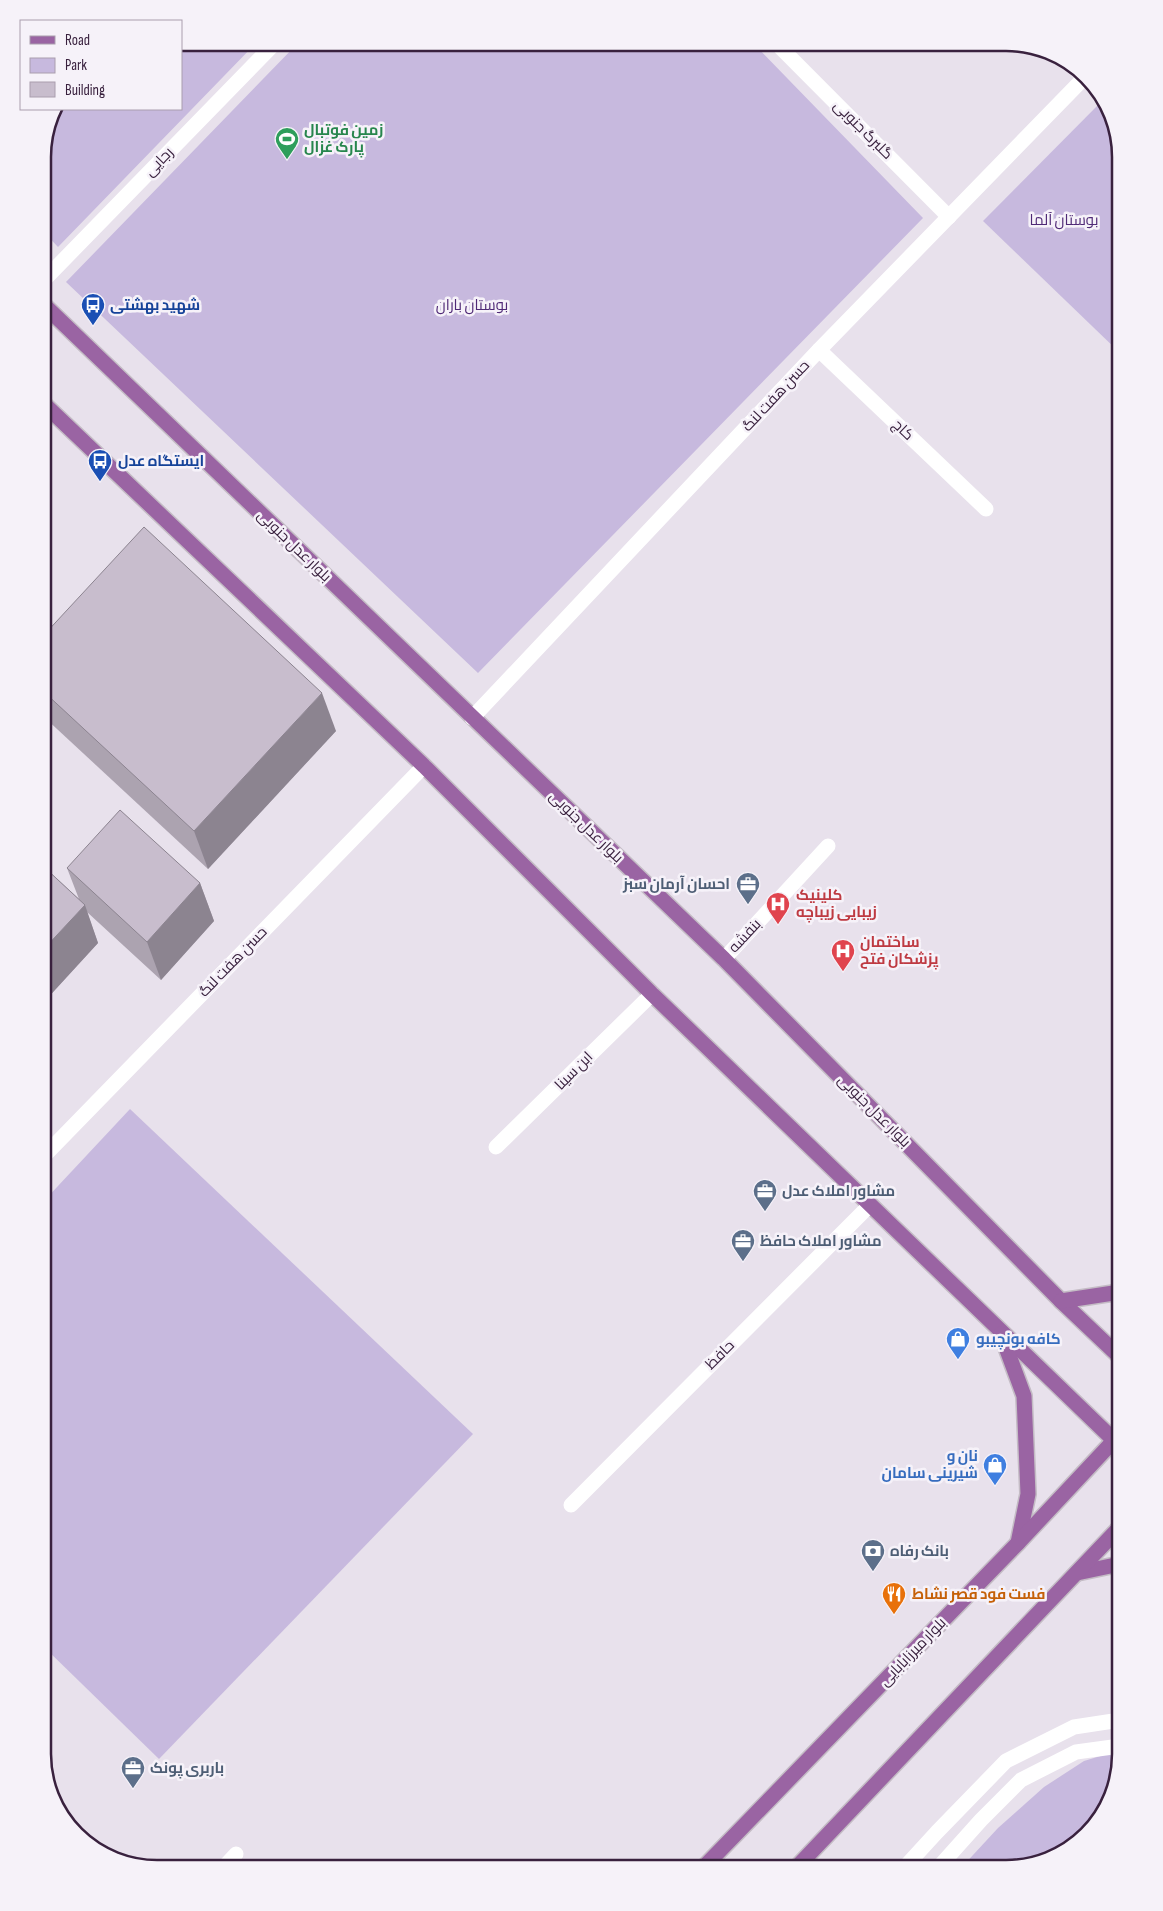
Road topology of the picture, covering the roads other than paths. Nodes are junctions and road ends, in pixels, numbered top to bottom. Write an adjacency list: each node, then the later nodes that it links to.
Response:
1 (266, 51): 5 (street, رجایی)
2 (784, 51): 4 (street, گلبرگ جنوبی)
3 (1080, 82): 4 (street, حسن هفت لنگ)
4 (949, 217): 7 (street, حسن هفت لنگ)
5 (51, 273)
6 (51, 312): 10 (main road, بلوار عدل جنوبی)
7 (819, 350): 9 (street, کاج); 10 (street, حسن هفت لنگ)
8 (51, 411): 11 (main road)
9 (986, 509)
10 (472, 718): 13 (main road, بلوار عدل جنوبی)
11 (424, 766): 14 (main road); 16 (street, حسن هفت لنگ)
12 (828, 846): 13 (street, بنفشه)
13 (724, 959): 19 (main road, بلوار عدل جنوبی)
14 (652, 994): 15 (street, ابن سینا); 17 (main road)
15 (496, 1147)
16 (51, 1149)
17 (870, 1205): 20 (main road); 24 (street, حافظ)
18 (1112, 1293): 19 (main road)
19 (1061, 1300): 21 (main road, بلوار عدل جنوبی)
20 (1000, 1330): 22 (main road); 26 (main road)
21 (1112, 1350)
22 (1112, 1434)
23 (1112, 1446): 26 (main road, بلوار میرزابابایی)
24 (570, 1505)
25 (1112, 1536): 28 (main road)
26 (1018, 1543): 33 (main road, بلوار میرزابابایی)
27 (1112, 1566): 28 (main road)
28 (1077, 1573): 34 (main road)
29 (1112, 1721): 35 (street)
30 (1112, 1747): 36 (street)
31 (236, 1854): 32 (street)
32 (230, 1860)
33 (711, 1860)
34 (804, 1860)
35 (911, 1860)
36 (945, 1860)

